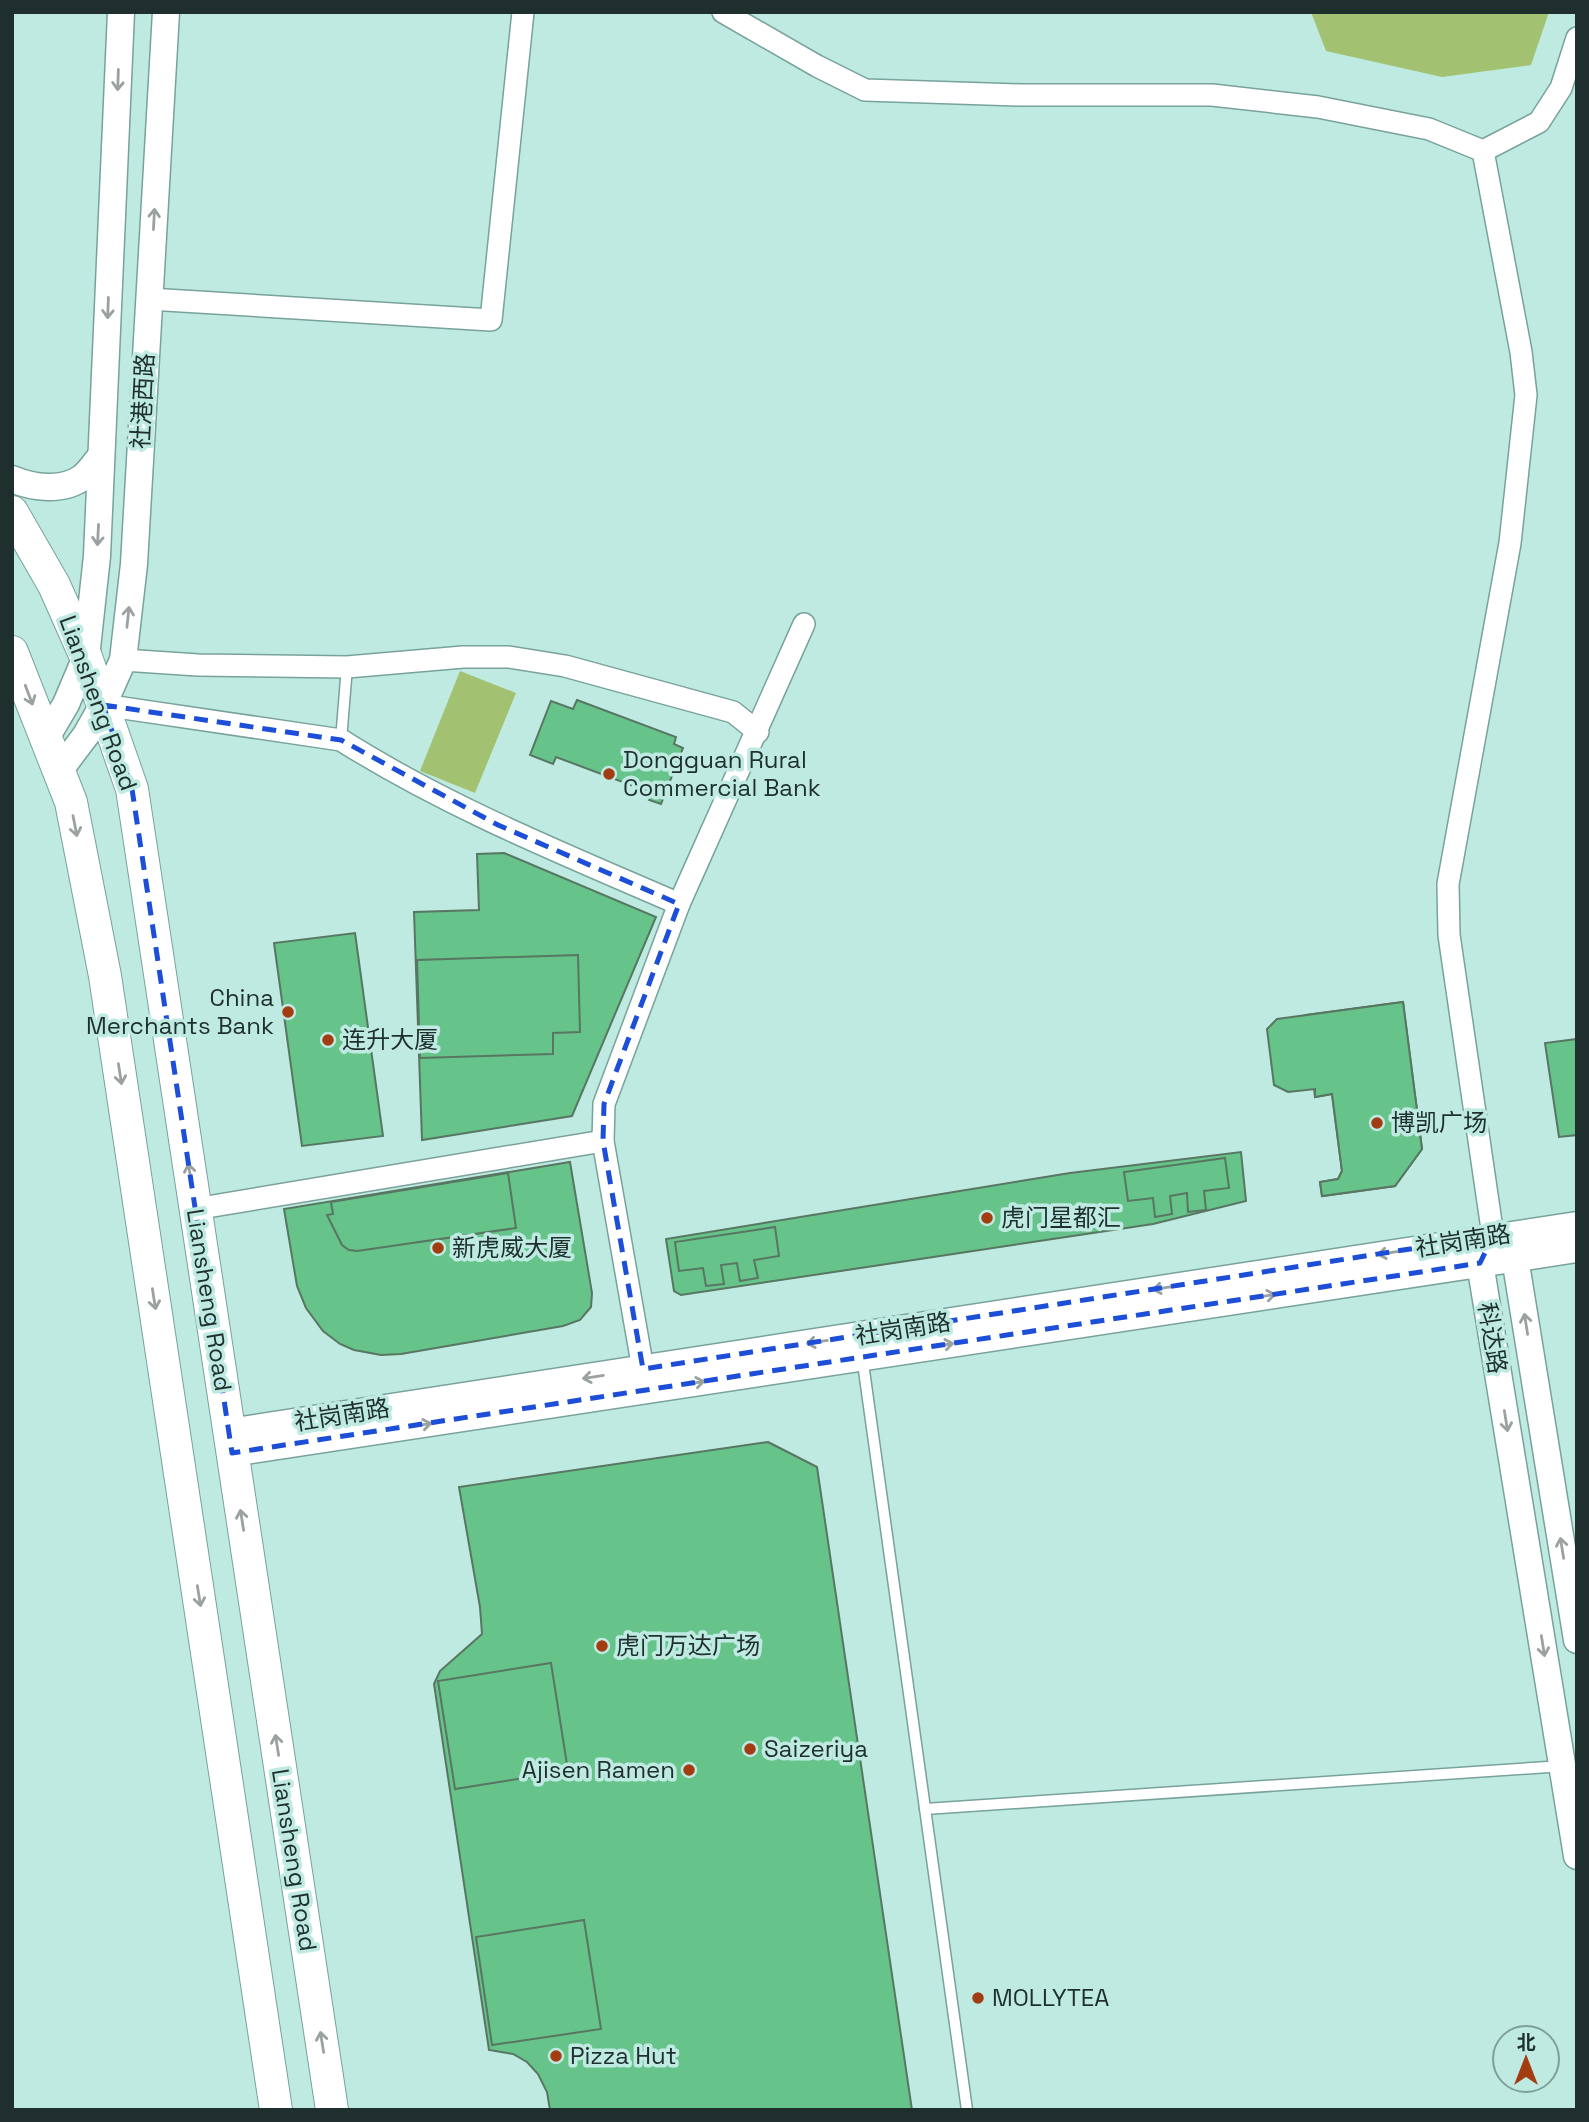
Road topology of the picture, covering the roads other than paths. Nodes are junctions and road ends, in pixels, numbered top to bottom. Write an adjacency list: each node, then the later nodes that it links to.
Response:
1 (121, 12): 8 (street, 社港西路, one-way to 8)
2 (166, 12): 7 (street, 社港西路, one-way to 2)
3 (523, 12): 7 (street)
4 (723, 12): 6 (street)
5 (1577, 38): 6 (street)
6 (1483, 151): 25 (street)
7 (149, 299): 14 (street, 社港西路, one-way to 7)
8 (102, 456): 9 (street); 13 (street, 社港西路, one-way to 13)
9 (12, 480)
10 (12, 512): 13 (main road, Liansheng Road)
11 (804, 624): 17 (street)
12 (12, 652): 18 (main road, one-way to 18)
13 (86, 657): 16 (main road, Liansheng Road); 18 (street, 社港西路)
14 (123, 660): 15 (street); 16 (street, 社港西路)
15 (347, 667): 17 (street); 19 (lane)
16 (103, 705): 19 (street); 20 (street, 社港西路); 23 (main road, Liansheng Road, one-way to 16)
17 (758, 732): 21 (street)
18 (46, 738): 20 (main road)
19 (341, 740): 21 (street)
20 (59, 771): 36 (main road, one-way to 36)
21 (679, 904): 22 (street)
22 (603, 1141): 23 (street); 30 (street)
23 (195, 1209): 31 (main road, Liansheng Road)
24 (1577, 1225): 25 (street, 社岗南路)
25 (1493, 1236): 27 (street); 28 (street); 29 (street, 社岗南路, one-way to 29)
26 (1577, 1249): 27 (street, 社岗南路)
27 (1515, 1258): 28 (street, 社岗南路); 32 (street, 科达路, one-way to 27)
28 (1480, 1263): 29 (street, 社岗南路, one-way to 28); 33 (street, 科达路, one-way to 33)
29 (860, 1347): 30 (street, 社岗南路, one-way to 30); 31 (street, 社岗南路, one-way to 29); 34 (lane)
30 (643, 1369): 31 (street, 社岗南路, one-way to 31)
31 (230, 1443): 37 (main road, Liansheng Road, one-way to 31)
32 (1577, 1640)
33 (1570, 1766): 34 (lane); 35 (street, 科达路)
34 (925, 1809): 38 (lane)
35 (1577, 1856)
36 (276, 2110)
37 (332, 2110)
38 (967, 2110)

